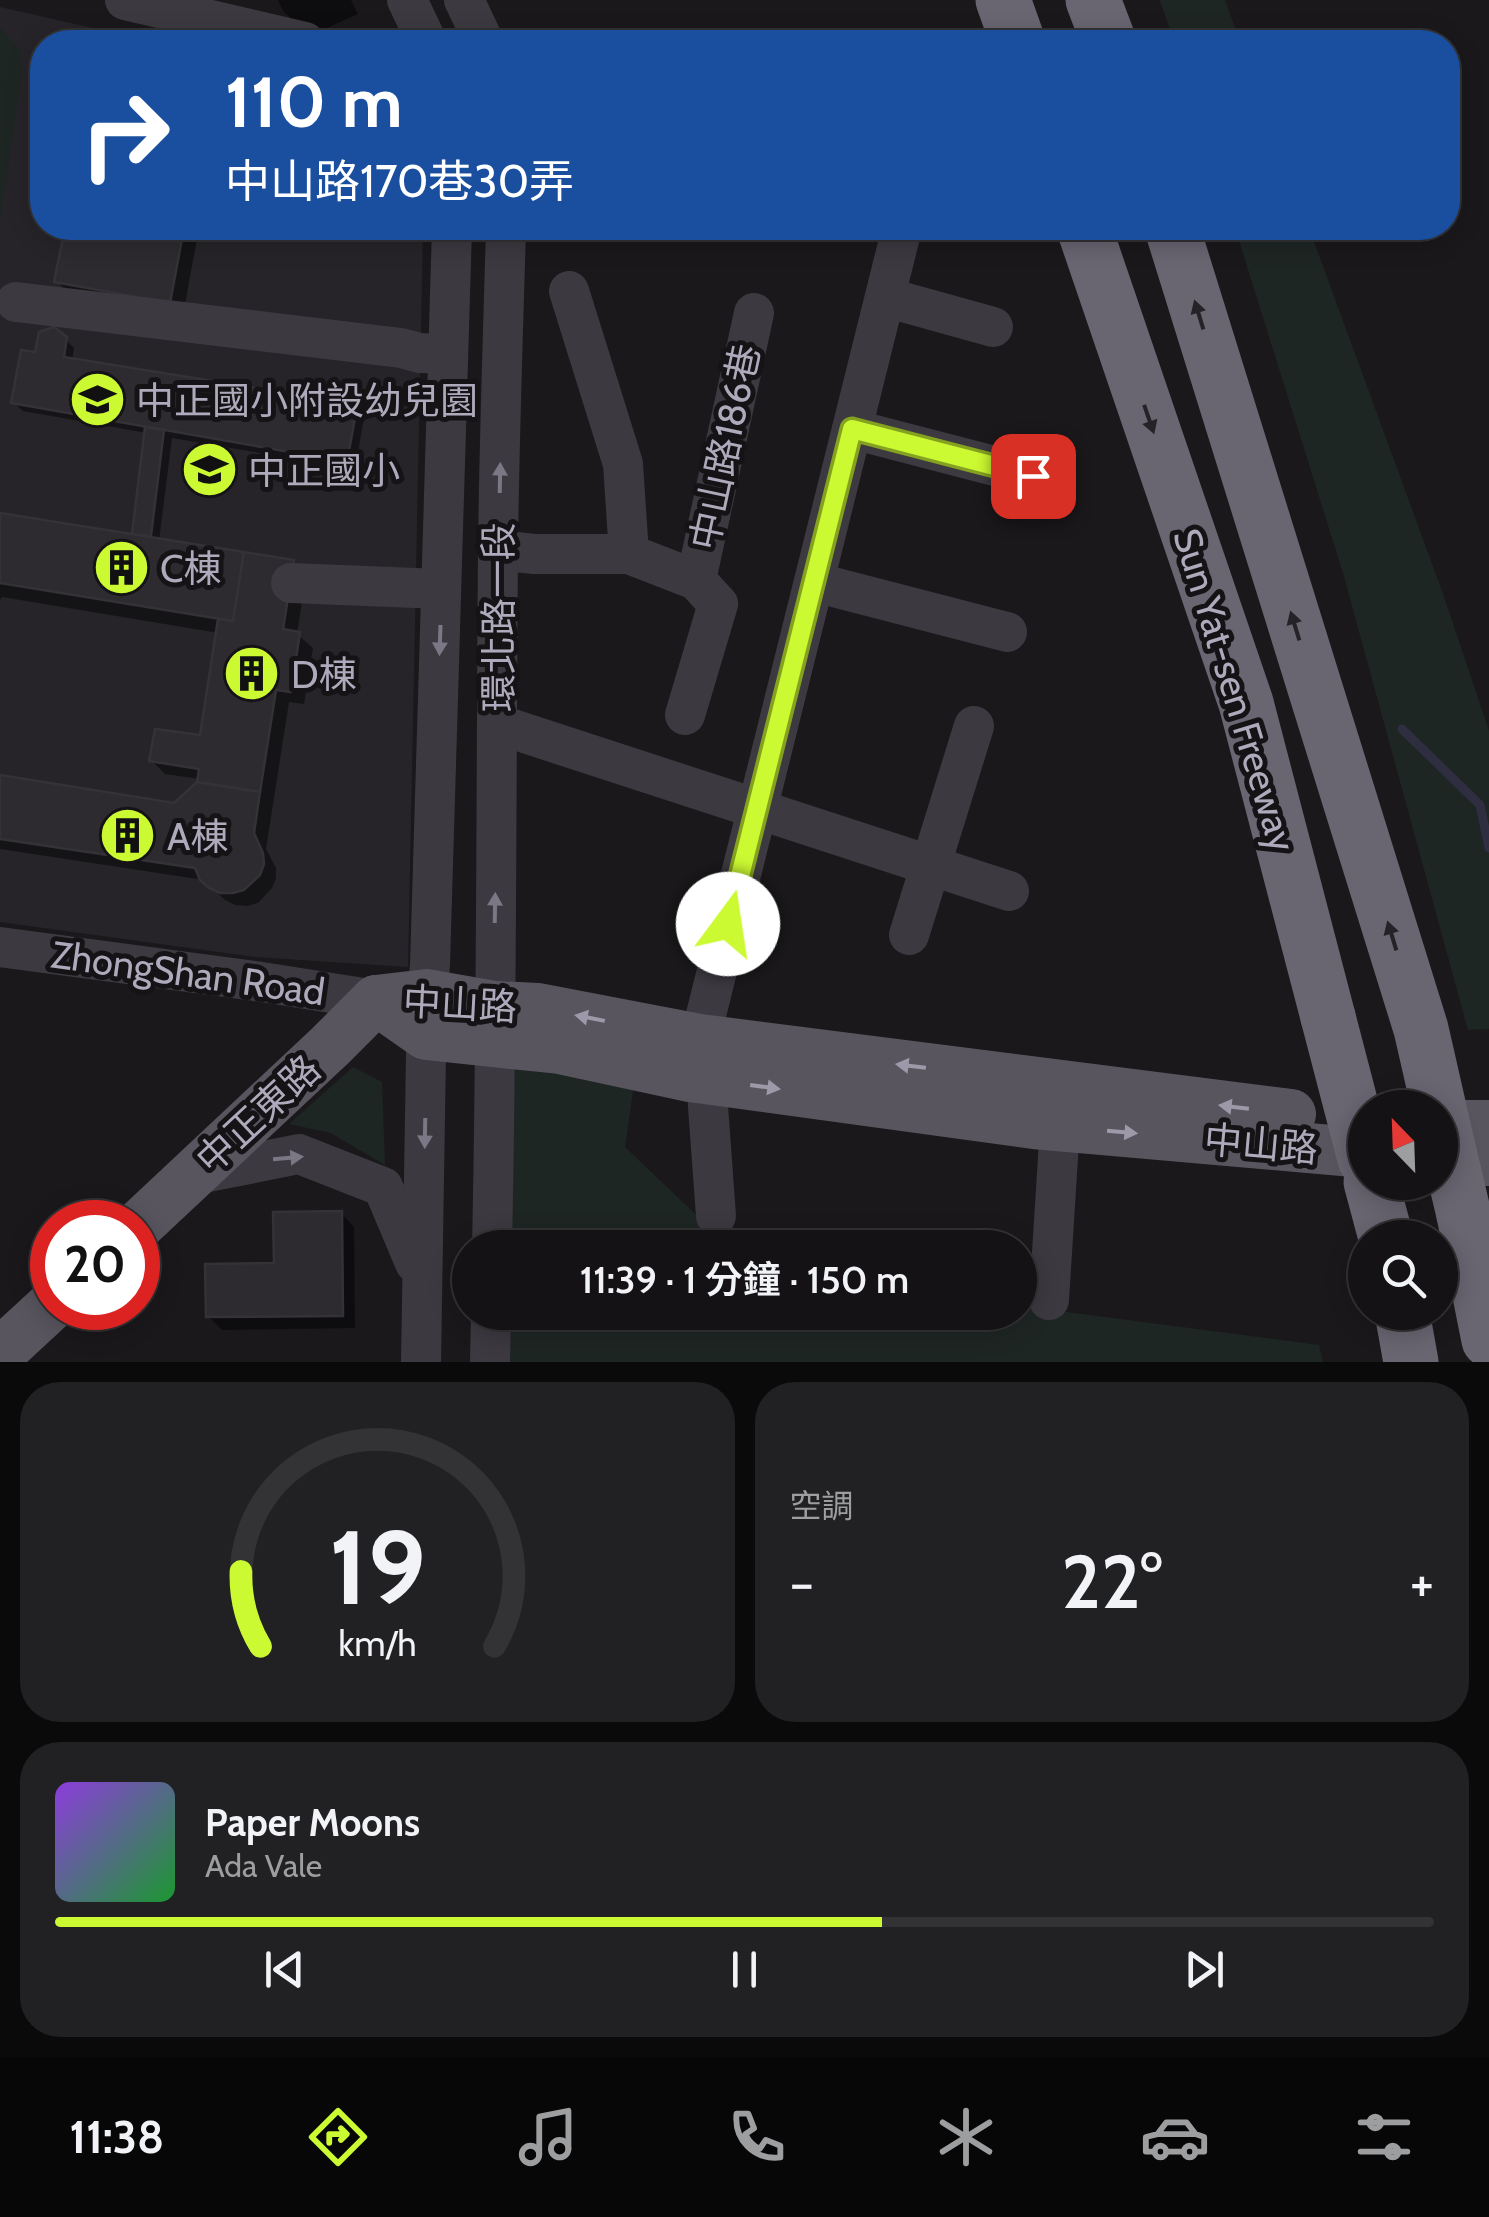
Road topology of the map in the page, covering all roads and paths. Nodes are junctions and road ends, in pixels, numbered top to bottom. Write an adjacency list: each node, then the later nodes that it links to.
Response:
1 (125, 0): 6 (street)
2 (407, 0): 7 (street)
3 (464, 0): 8 (street)
4 (1003, 0): 9 (highway)
5 (1094, 0): 10 (highway)
6 (253, 30)
7 (421, 30)
8 (478, 30)
9 (1014, 30)
10 (1105, 30)
11 (452, 240): 21 (street, 環北路一段)
12 (506, 240): 24 (street, 環北路一段, one-way to 12)
13 (899, 240): 17 (street)
14 (1088, 240): 44 (highway, Sun Yat-sen Freeway, one-way to 44, bridge)
15 (1176, 240): 43 (highway, Sun Yat-sen Freeway, one-way to 15)
16 (569, 292): 25 (street)
17 (884, 297): 20 (street); 22 (street)
18 (16, 302): 21 (street)
19 (754, 313): 26 (street, 中山路186巷)
20 (993, 327)
21 (448, 354): 29 (street, 環北路一段)
22 (852, 429): 23 (street); 27 (street)
23 (1033, 476)
24 (498, 550): 25 (street, 中山路186巷); 32 (street, 環北路一段)
25 (628, 554): 26 (street, 中山路186巷)
26 (696, 580): 31 (street, 中山路186巷)
27 (814, 582): 30 (street); 34 (street)
28 (291, 583): 29 (street)
29 (441, 589): 40 (street, 環北路一段, one-way to 40)
30 (1007, 632)
31 (685, 715)
32 (498, 724): 34 (street); 41 (street, 環北路一段, one-way to 32)
33 (974, 726): 35 (street)
34 (757, 809): 35 (street); 42 (street)
35 (931, 865): 36 (street); 37 (street)
36 (1009, 891)
37 (909, 935)
38 (0, 947): 39 (street, ZhongShan Road)
39 (376, 1000): 40 (main road, 中山路); 52 (main road, 中正東路)
40 (427, 1015): 41 (main road, 中山路); 57 (street, 環北路一段, one-way to 57)
41 (496, 1024): 42 (main road, 中山路); 56 (street, 環北路一段)
42 (703, 1059): 45 (main road, 中山路, one-way to 42); 48 (main road, 中山路, one-way to 48); 55 (street)
43 (1435, 1090)
44 (1348, 1092)
45 (1348, 1122)
46 (1489, 1124): 47 (main road)
47 (1458, 1125)
48 (1060, 1126): 49 (main road, 中山路, one-way to 49); 58 (street)
49 (1348, 1154)
50 (1458, 1159): 51 (main road)
51 (1489, 1161)
52 (193, 1175): 54 (main road, 中正東路); 57 (street, one-way to 57)
53 (1458, 1191): 62 (highway, Sun Yat-sen Freeway, bridge)
54 (160, 1206)
55 (716, 1216)
56 (492, 1230)
57 (422, 1282): 64 (street, 環北路一段)
58 (1050, 1300)
59 (30, 1326): 63 (main road)
60 (491, 1330): 65 (street)
61 (1406, 1330): 66 (highway)
62 (1489, 1340)
63 (0, 1354)
64 (421, 1362)
65 (490, 1362)
66 (1412, 1362)

